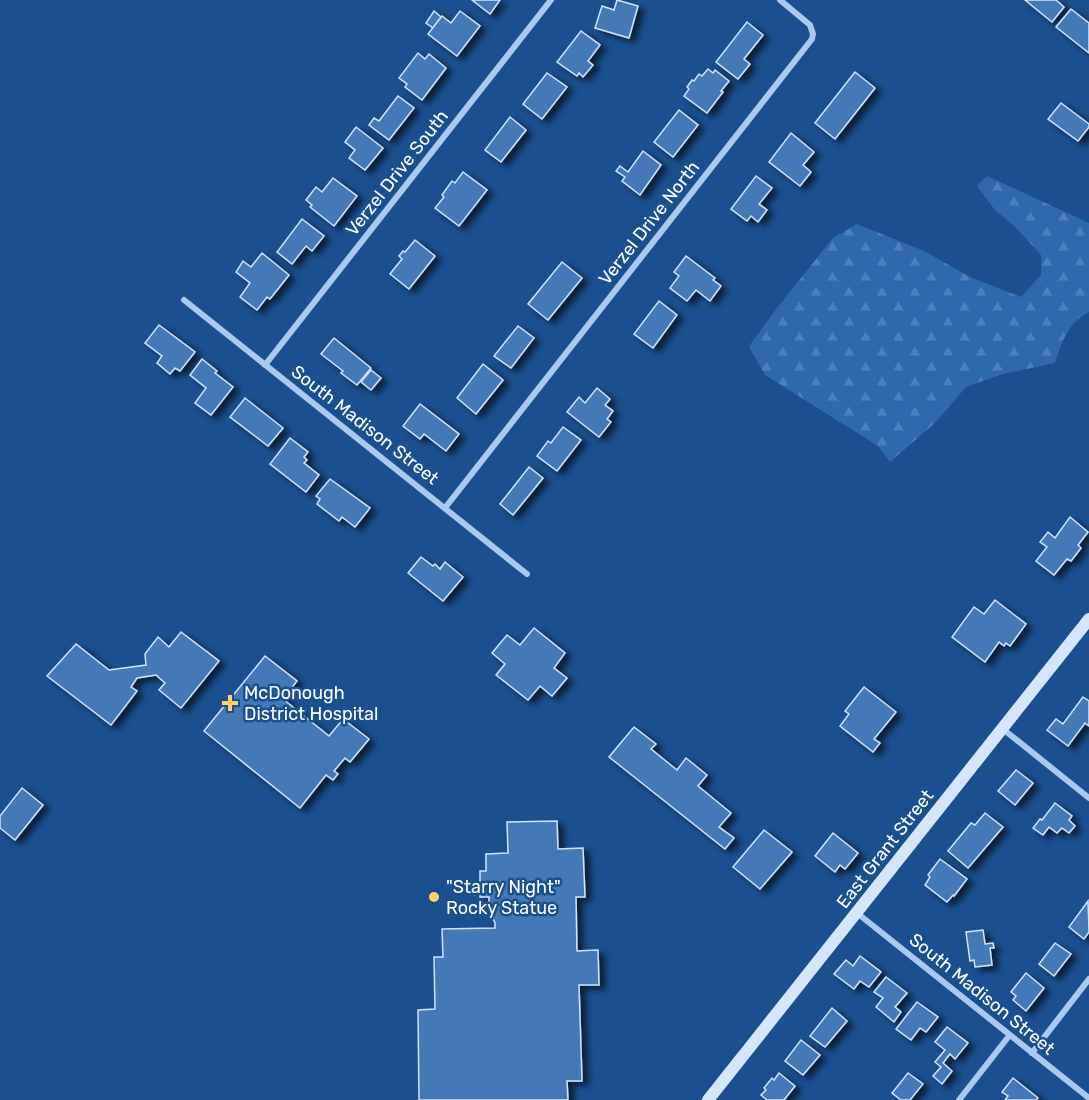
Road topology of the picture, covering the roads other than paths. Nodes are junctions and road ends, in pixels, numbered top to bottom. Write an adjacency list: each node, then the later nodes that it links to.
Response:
1 (551, 0): 4 (street, Verzel Drive South)
2 (780, 0): 5 (street, Verzel Drive North)
3 (184, 300): 4 (street, South Madison Street)
4 (266, 365): 5 (street, South Madison Street)
5 (445, 508): 6 (street, South Madison Street)
6 (527, 574)
7 (1089, 619): 8 (main road, East Grant Street)
8 (1003, 729): 9 (street); 10 (main road, East Grant Street)
9 (1089, 798)
10 (857, 913): 12 (street, South Madison Street); 15 (main road, East Grant Street)
11 (1089, 979): 13 (street)
12 (1009, 1036): 13 (street, South Madison Street); 16 (street)
13 (1032, 1053): 14 (street, South Madison Street)
14 (1089, 1098)
15 (708, 1100)
16 (959, 1100)

